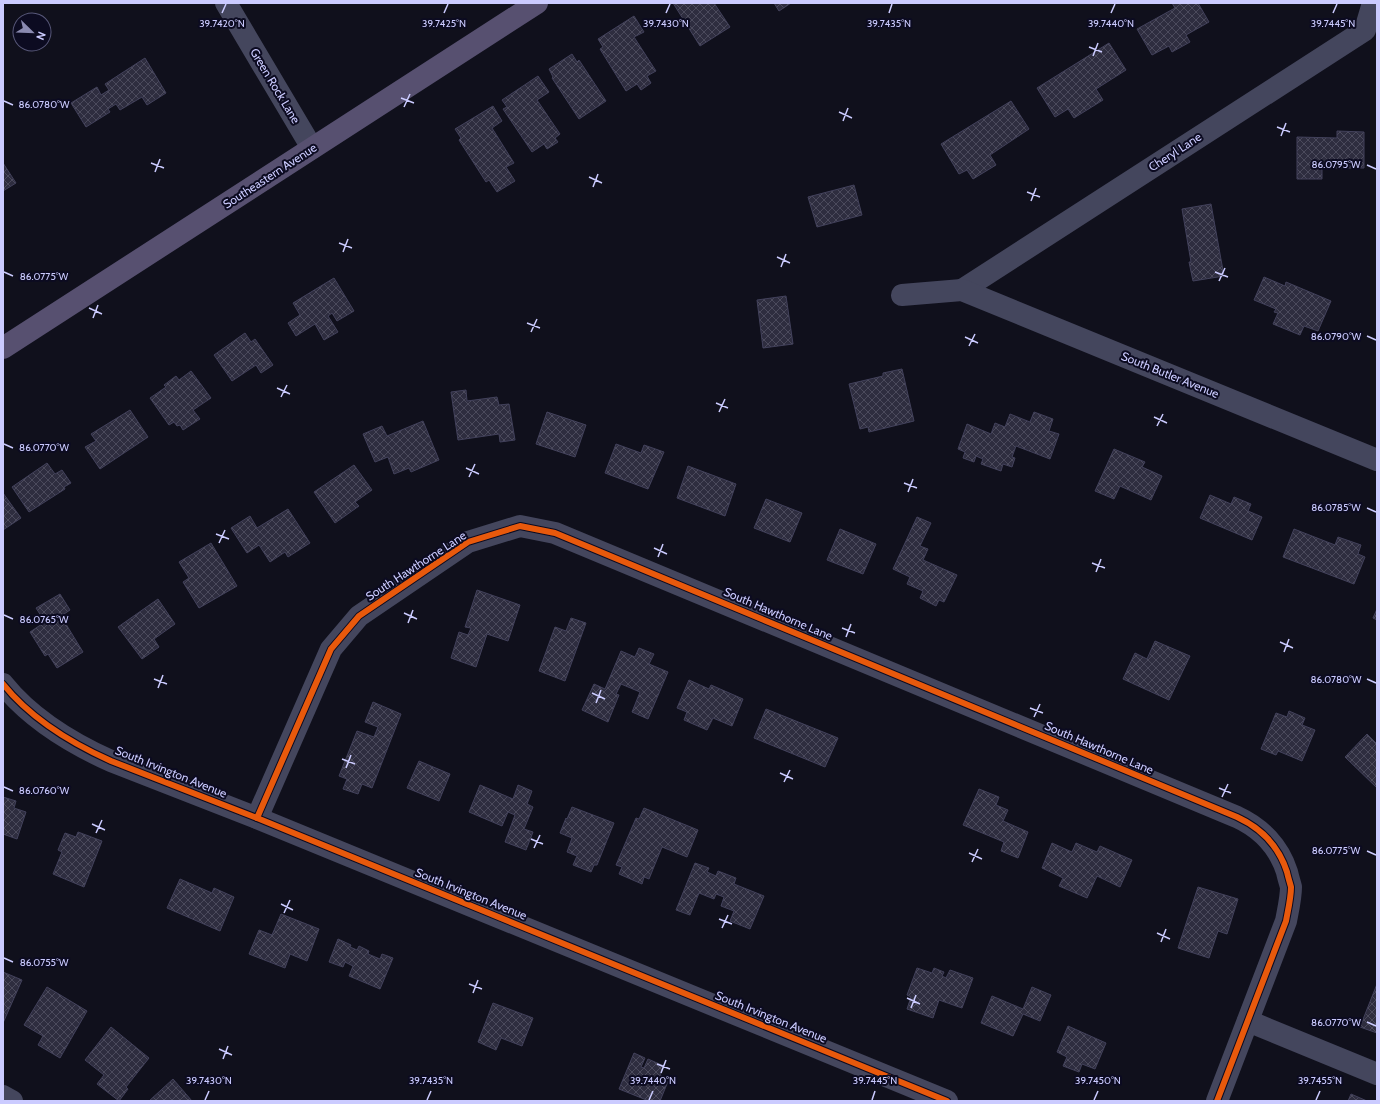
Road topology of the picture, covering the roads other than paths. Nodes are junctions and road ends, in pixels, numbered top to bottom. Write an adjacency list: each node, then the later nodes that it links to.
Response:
1 (226, 3): 5 (street, Green Rock Lane)
2 (537, 3): 5 (main road, Southeastern Avenue)
3 (1373, 3): 4 (street, Cheryl Lane)
4 (1371, 32): 6 (street, Cheryl Lane)
5 (312, 148): 8 (main road, Southeastern Avenue)
6 (962, 290): 7 (street); 9 (street, South Butler Avenue)
7 (902, 295)
8 (3, 348)
9 (1377, 460)
10 (3, 684): 11 (street, South Irvington Avenue)
11 (257, 818): 12 (street, South Hawthorne Lane); 16 (street, South Irvington Avenue)
12 (1248, 1020): 13 (street); 17 (street)
13 (1377, 1074)
14 (3, 1096): 15 (street)
15 (12, 1101)
16 (947, 1101)
17 (1217, 1101)

